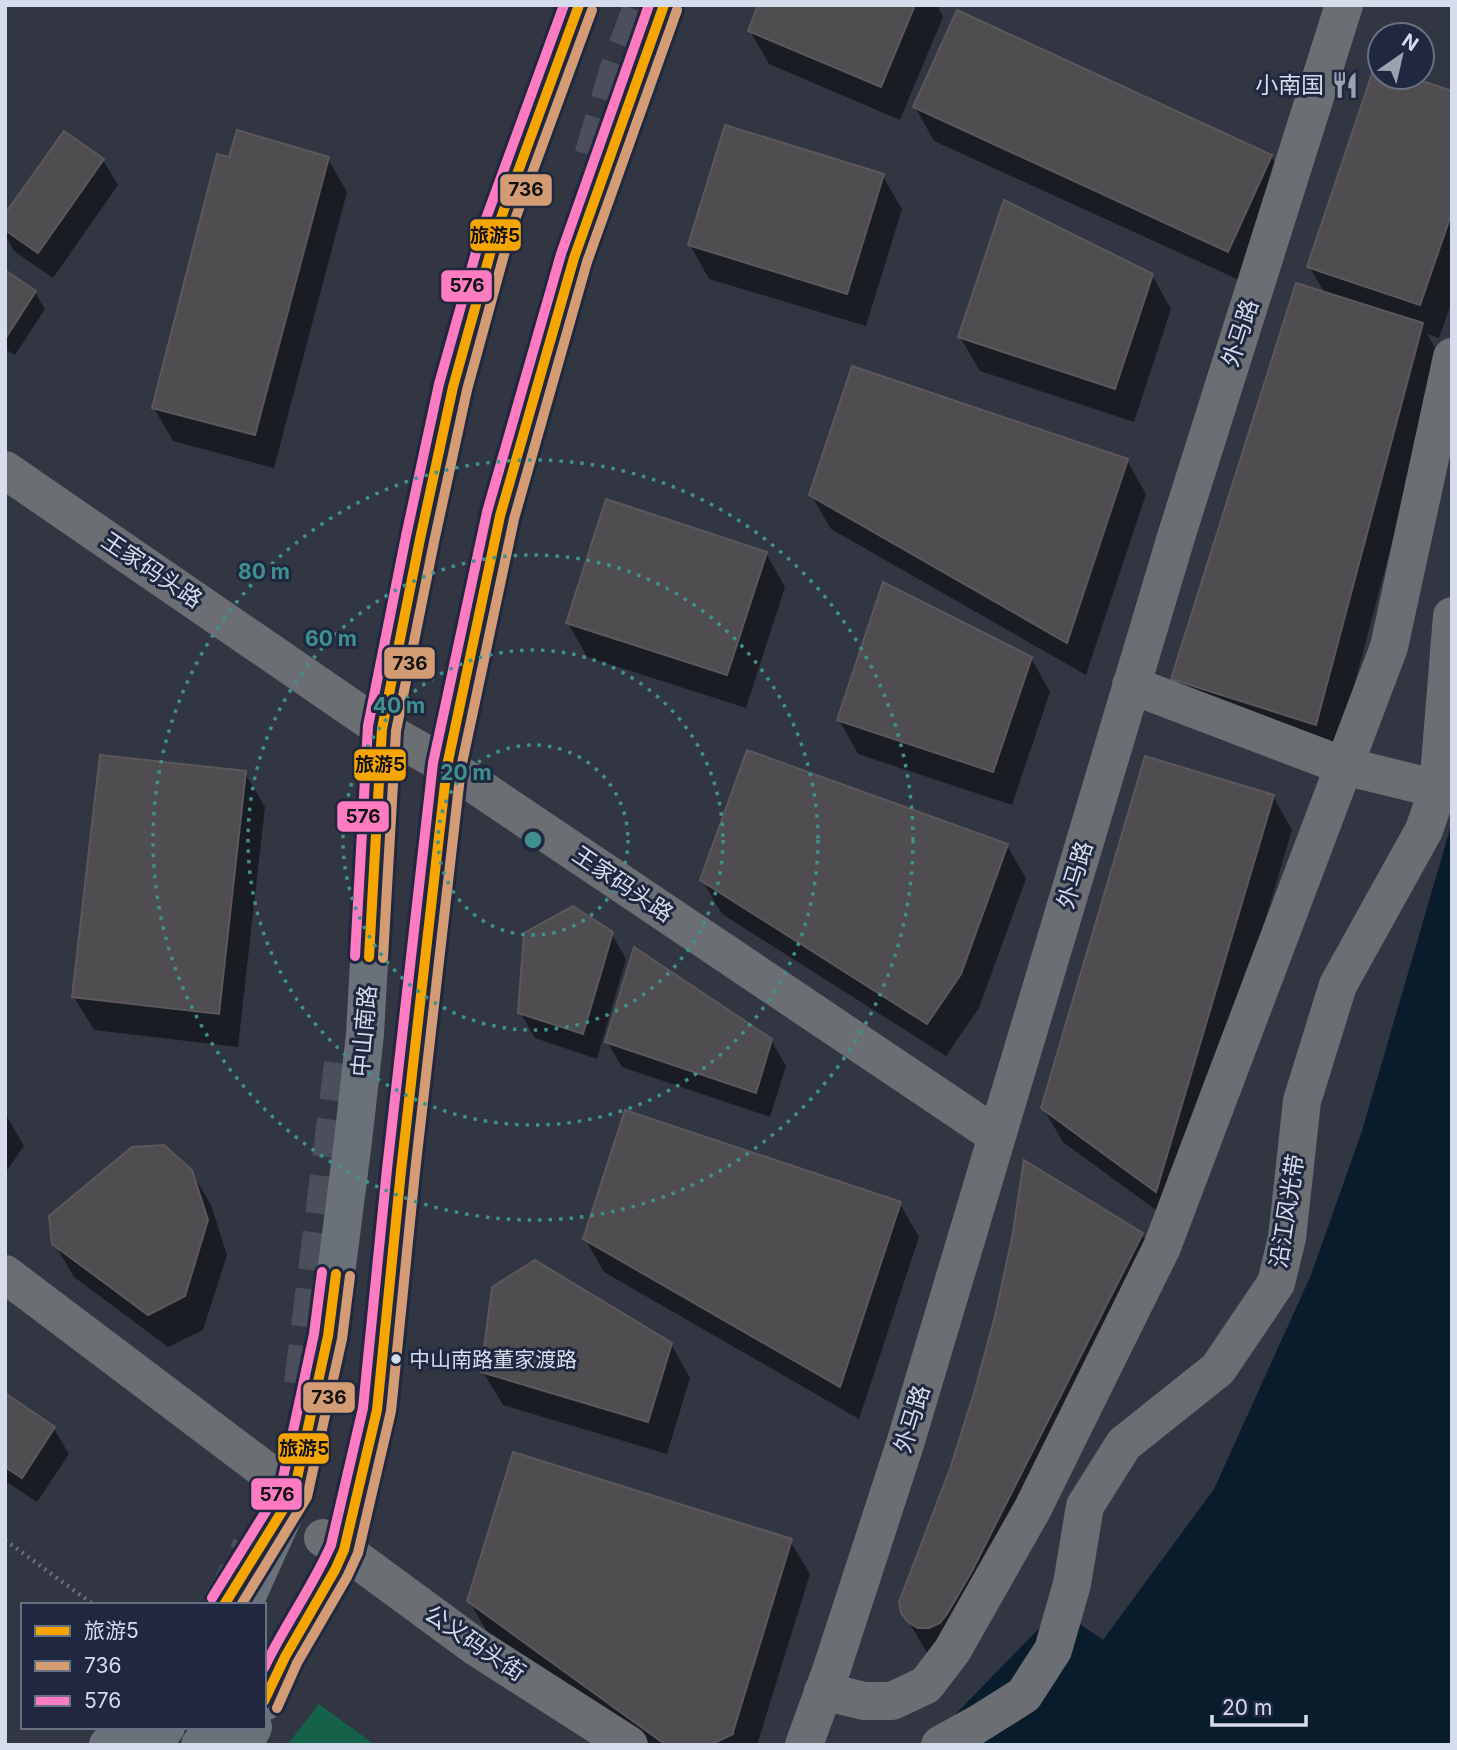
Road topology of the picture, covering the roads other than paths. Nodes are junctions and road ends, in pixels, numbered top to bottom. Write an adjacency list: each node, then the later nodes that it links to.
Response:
1 (579, 5): 8 (main road, 中山南路)
2 (664, 5): 9 (main road)
3 (1344, 5): 7 (street, 外马路)
4 (1452, 357): 10 (street)
5 (5, 470): 8 (street, 王家码头路)
6 (1452, 616): 11 (street, 沿江风光带)
7 (1131, 685): 10 (street); 12 (street, 外马路)
8 (382, 729): 9 (street, 王家码头路); 14 (main road, 中山南路)
9 (447, 766): 12 (street, 王家码头路); 15 (main road)
10 (1344, 766): 11 (street); 19 (street)
11 (1438, 789): 31 (street, 沿江风光带)
12 (997, 1136): 19 (street, 外马路)
13 (5, 1274): 14 (street)
14 (294, 1492): 16 (main road, 中山南路); 17 (main road, 中山南路)
15 (333, 1544): 18 (main road); 20 (main road); 29 (street, 公义码头街)
16 (225, 1603)
17 (244, 1603)
18 (266, 1652)
19 (823, 1691): 30 (street, 外马路)
20 (266, 1698)
21 (122, 1729): 25 (main road)
22 (165, 1729): 26 (main road)
23 (212, 1729): 27 (main road)
24 (252, 1729): 28 (main road)
25 (108, 1745)
26 (153, 1745)
27 (200, 1745)
28 (244, 1745)
29 (629, 1745)
30 (804, 1745)
31 (940, 1745)

